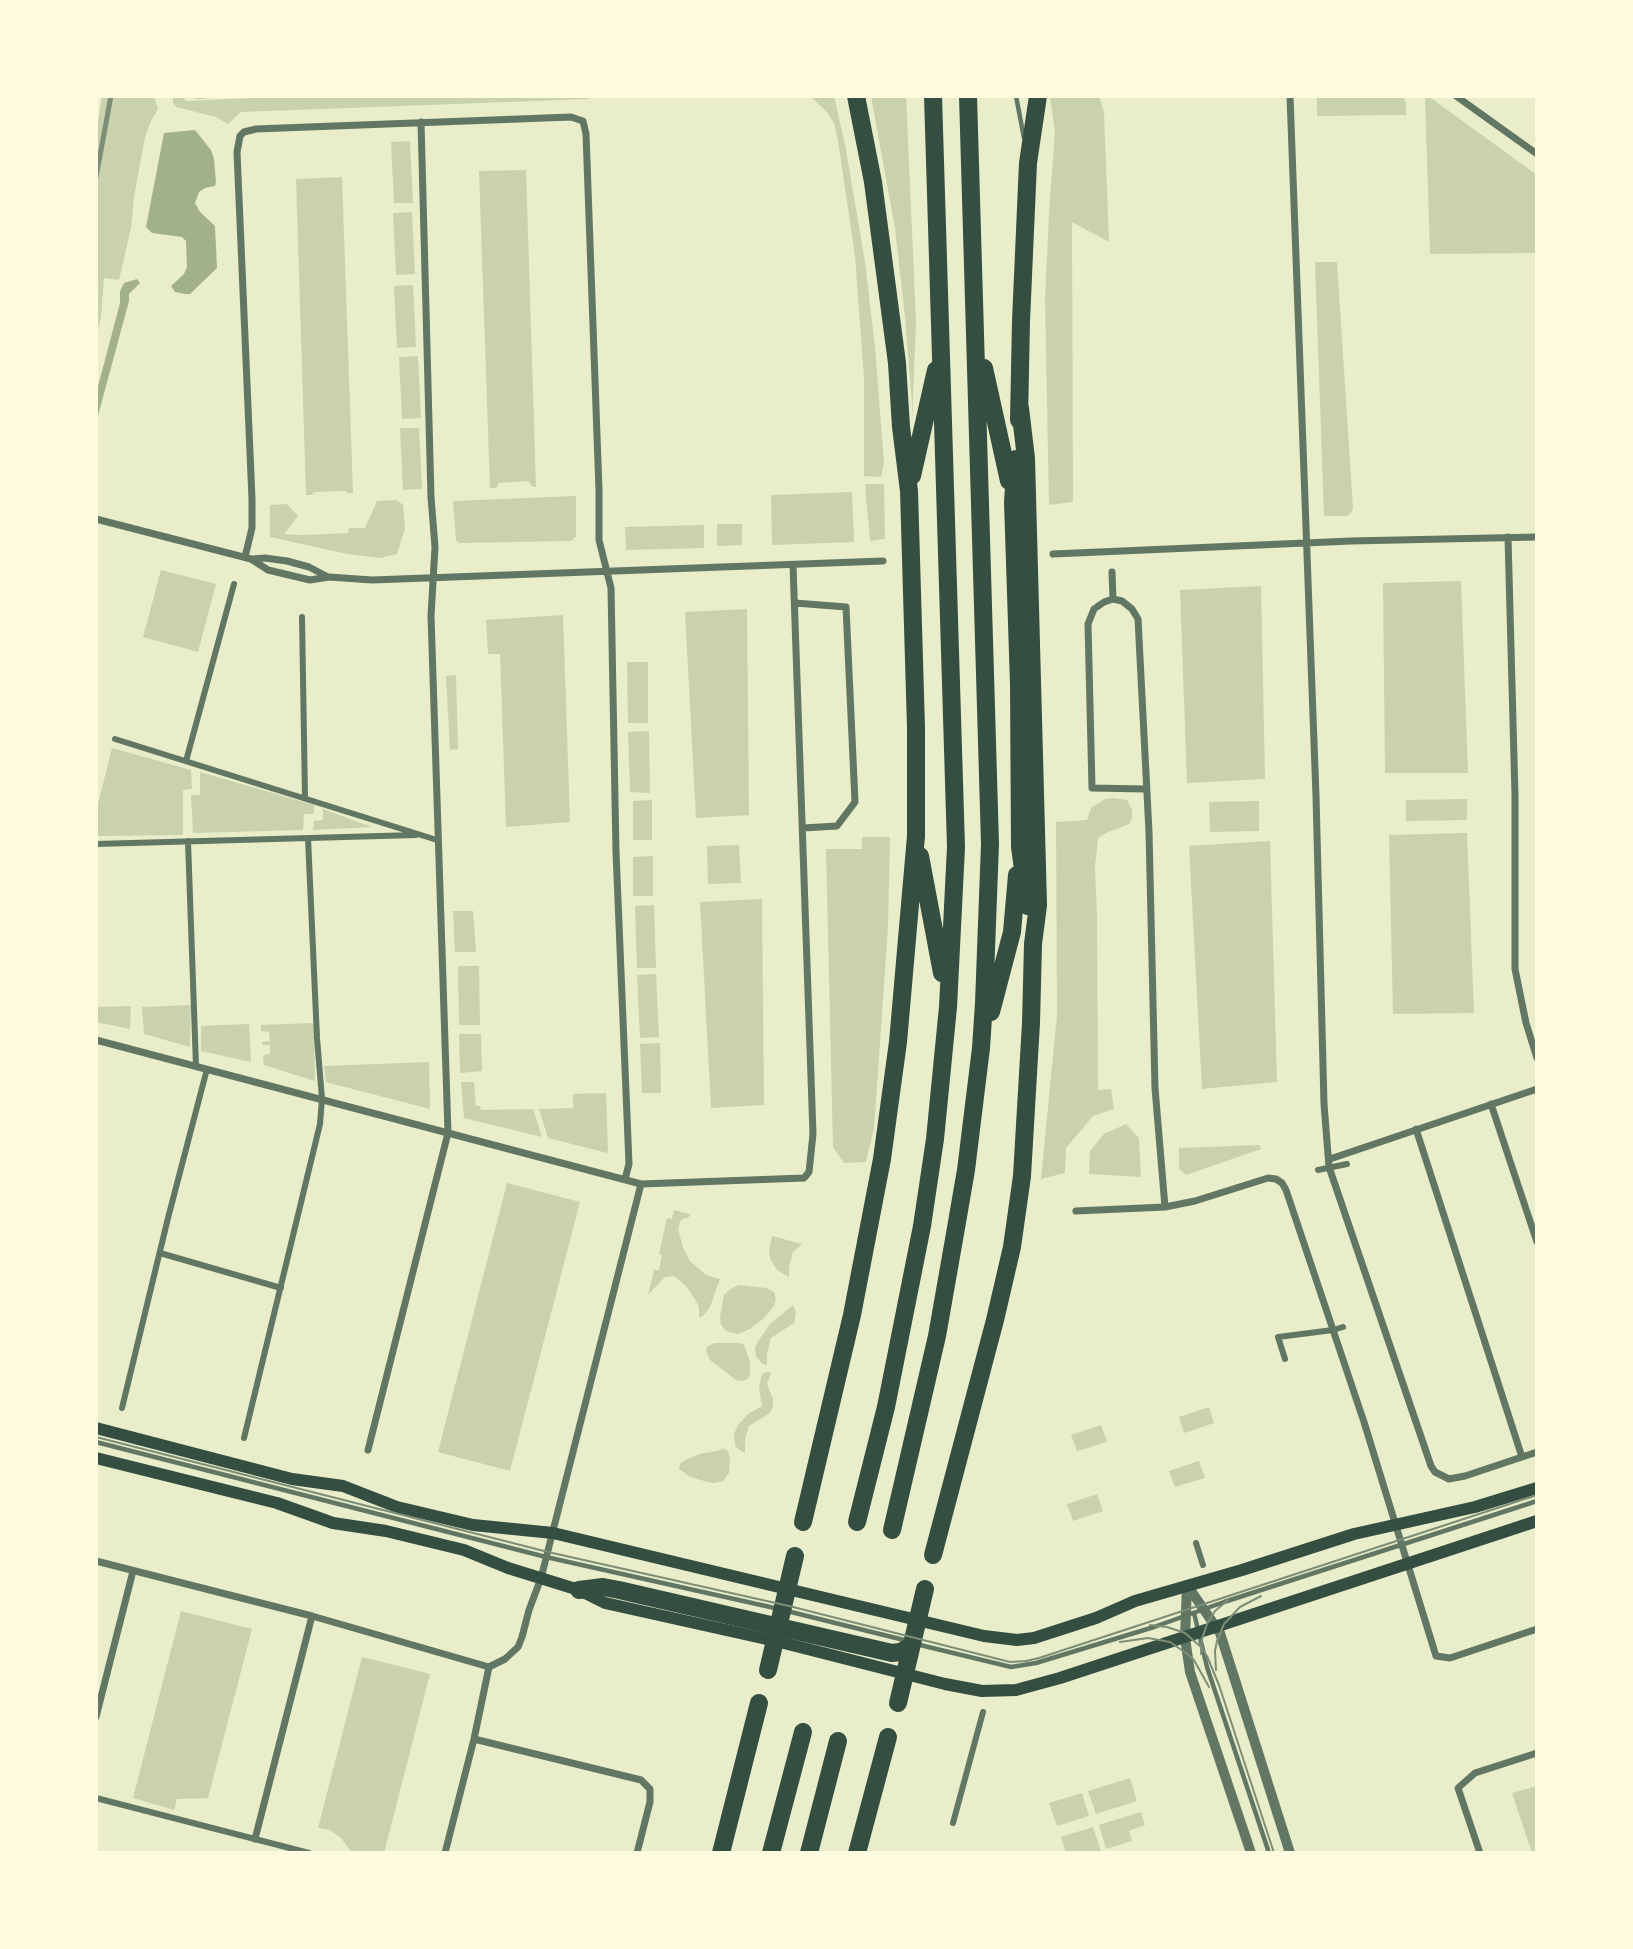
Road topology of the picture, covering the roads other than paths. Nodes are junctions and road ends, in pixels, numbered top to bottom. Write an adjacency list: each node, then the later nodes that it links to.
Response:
1 (856, 96): 14 (highway)
2 (933, 96): 12 (highway)
3 (968, 96): 11 (highway)
4 (1016, 96): 10 (lane)
5 (1038, 96): 10 (highway)
6 (1290, 96): 19 (street)
7 (1456, 96): 9 (street)
8 (421, 122): 21 (street); 24 (street); 27 (street)
9 (1537, 154)
10 (1028, 163): 13 (highway)
11 (975, 327): 15 (highway); 47 (highway)
12 (941, 350): 14 (highway); 45 (highway)
13 (1020, 408): 15 (highway); 44 (highway)
14 (909, 491): 38 (highway)
15 (1013, 502): 43 (highway)
16 (96, 519): 21 (street)
17 (1508, 537): 18 (street); 19 (street); 48 (street)
18 (1537, 537)
19 (1307, 544): 20 (street); 56 (street)
20 (1054, 554)
21 (248, 558): 26 (street); 26 (street)
22 (883, 561): 23 (street)
23 (793, 565): 24 (street); 30 (street)
24 (607, 571): 27 (street); 60 (street)
25 (1112, 572): 29 (street)
26 (329, 577): 27 (street)
27 (433, 578): 40 (street)
28 (234, 584): 33 (street)
29 (1113, 598): 34 (street); 34 (street)
30 (795, 603): 36 (street); 36 (street)
31 (302, 617): 35 (street)
32 (115, 739): 33 (street)
33 (186, 761): 35 (street)
34 (1145, 789): 64 (street)
35 (305, 798): 37 (street)
36 (803, 828): 61 (street)
37 (421, 835): 39 (street); 40 (street)
38 (916, 836): 45 (highway); 83 (highway)
39 (308, 838): 41 (street); 52 (street)
40 (437, 840): 55 (street)
41 (188, 841): 42 (street); 49 (street)
42 (96, 844)
43 (1020, 847): 44 (highway); 47 (highway)
44 (1033, 944): 90 (highway)
45 (948, 1007): 84 (highway)
46 (96, 1040): 49 (street)
47 (981, 1048): 86 (highway)
48 (1537, 1058)
49 (196, 1066): 50 (street)
50 (207, 1069): 52 (street); 67 (street)
51 (1537, 1089): 53 (street)
52 (322, 1099): 55 (street); 68 (street)
53 (1491, 1104): 54 (street); 66 (street)
54 (1416, 1129): 56 (street); 78 (street)
55 (448, 1133): 60 (street); 76 (street)
56 (1330, 1158): 58 (street)
57 (1347, 1164): 58 (street)
58 (1329, 1167): 59 (street); 78 (street)
59 (1318, 1170)
60 (625, 1179): 61 (street)
61 (640, 1184): 87 (street)
62 (1295, 1186): 63 (street)
63 (1286, 1190): 64 (street); 70 (street)
64 (1165, 1206): 65 (street)
65 (1076, 1211)
66 (1537, 1242)
67 (160, 1252): 68 (street); 72 (street)
68 (281, 1288): 74 (street)
69 (1343, 1327): 70 (street)
70 (1333, 1330): 71 (street); 85 (street)
71 (1285, 1359)
72 (122, 1408)
73 (96, 1428): 87 (main road)
74 (244, 1438)
75 (96, 1442): 92 (lane)
76 (368, 1450)
77 (1537, 1452): 78 (street)
78 (1522, 1457)
79 (96, 1458): 97 (main road)
80 (1537, 1488): 85 (main road)
81 (1537, 1501): 89 (lane)
82 (1537, 1521): 95 (main road)
83 (803, 1522)
84 (857, 1522)
85 (1394, 1524): 89 (street); 98 (main road)
86 (891, 1530)
87 (553, 1533): 92 (street); 101 (main road)
88 (1196, 1543): 94 (street)
89 (1401, 1544): 95 (street); 102 (lane)
90 (933, 1555)
91 (795, 1556): 101 (highway)
92 (546, 1557): 97 (street); 105 (lane)
93 (96, 1561): 96 (street)
94 (1203, 1564)
95 (1406, 1564): 106 (main road); 107 (street)
96 (133, 1571): 103 (street); 117 (street)
97 (541, 1578): 100 (main road); 111 (street)
98 (1187, 1585): 102 (street); 102 (street); 104 (main road)
99 (925, 1589): 104 (highway)
100 (579, 1590): 105 (highway)
101 (788, 1590): 104 (main road); 105 (highway)
102 (1195, 1613): 106 (street); 108 (lane); 109 (street); 110 (lane)
103 (312, 1616): 111 (street); 125 (street)
104 (917, 1620): 110 (highway)
105 (778, 1626): 110 (highway); 112 (highway); 113 (main road)
106 (1217, 1626): 108 (main road); 135 (street)
107 (1537, 1629)
108 (1198, 1633): 109 (main road); 134 (lane)
109 (1185, 1638): 113 (main road); 133 (street)
110 (911, 1645): 113 (highway)
111 (489, 1667): 120 (street)
112 (768, 1670)
113 (904, 1673): 115 (highway)
114 (759, 1703): 129 (highway)
115 (898, 1703)
116 (983, 1712): 124 (street)
117 (96, 1717)
118 (803, 1732): 130 (highway)
119 (888, 1737): 132 (highway)
120 (474, 1739): 127 (street); 128 (street)
121 (838, 1741): 131 (highway)
122 (1537, 1753): 136 (street)
123 (96, 1798): 125 (street)
124 (953, 1823)
125 (255, 1839): 126 (street)
126 (309, 1853)
127 (445, 1853)
128 (637, 1853)
129 (721, 1853)
130 (771, 1853)
131 (809, 1853)
132 (857, 1853)
133 (1251, 1853)
134 (1269, 1853)
135 (1290, 1853)
136 (1480, 1853)

